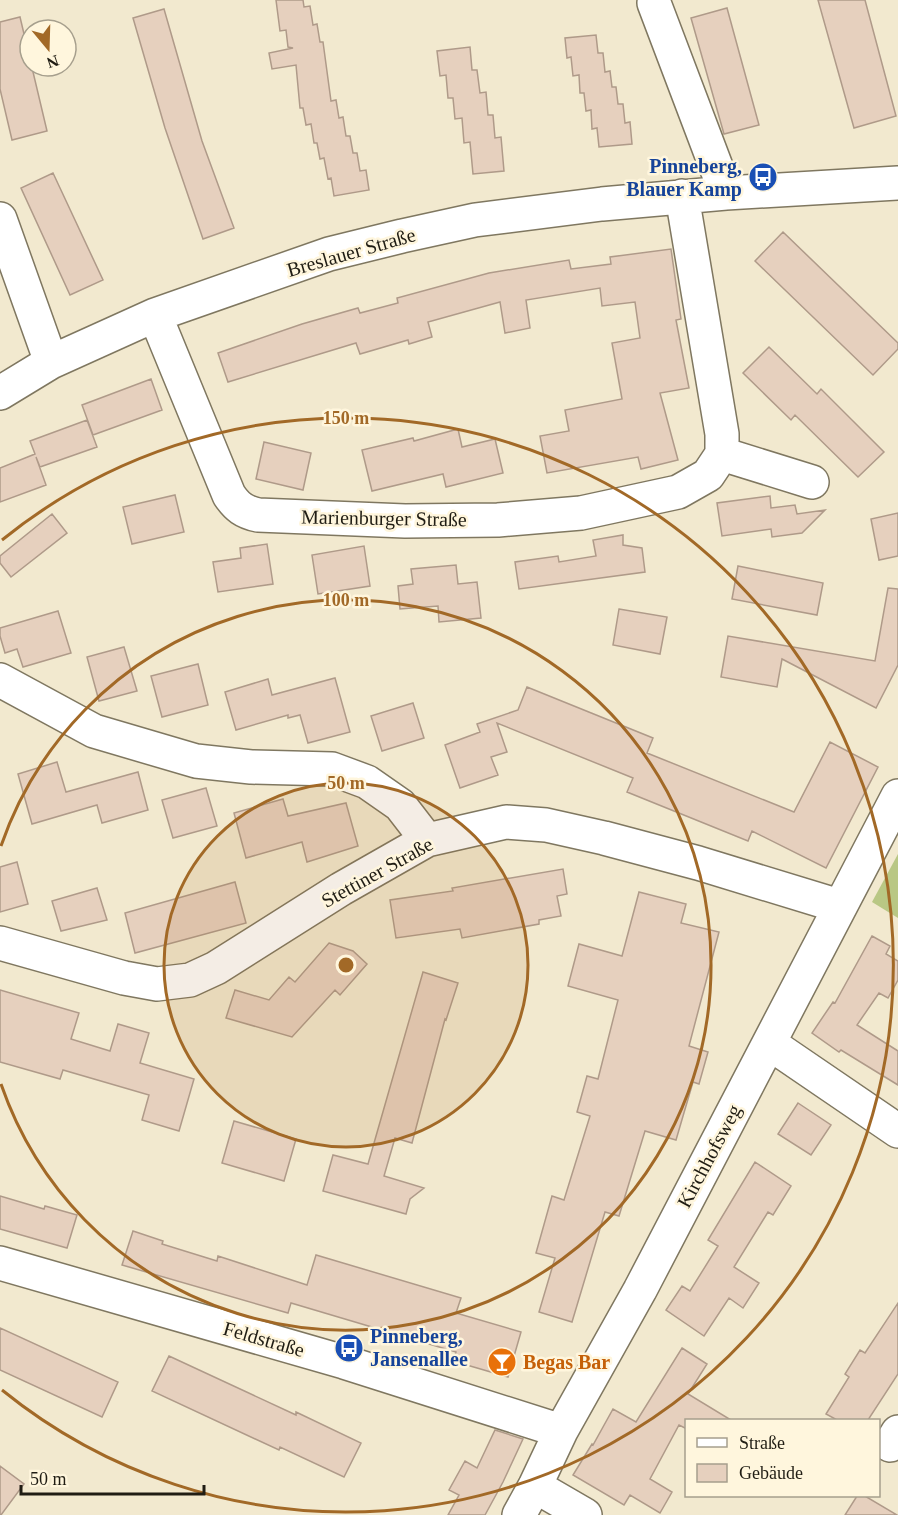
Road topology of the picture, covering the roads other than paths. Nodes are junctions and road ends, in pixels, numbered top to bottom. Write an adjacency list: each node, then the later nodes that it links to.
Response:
1 (654, 3): 3 (street)
2 (898, 183): 3 (street, Breslauer Straße)
3 (726, 193): 4 (street, Breslauer Straße)
4 (682, 196): 6 (street, Breslauer Straße); 9 (street)
5 (0, 219): 7 (street)
6 (155, 315): 7 (street, Breslauer Straße); 9 (street, Marienburger Straße)
7 (51, 362): 8 (street, Breslauer Straße)
8 (0, 393)
9 (722, 454): 10 (street)
10 (812, 482)
11 (0, 680): 13 (street)
12 (898, 796): 14 (street, Kirchhofsweg)
13 (427, 840): 14 (street, Stettiner Straße); 15 (street, Stettiner Straße)
14 (839, 906): 16 (street, Kirchhofsweg)
15 (0, 942)
16 (769, 1043): 17 (street); 19 (street, Kirchhofsweg)
17 (898, 1131)
18 (0, 1263): 19 (street, Feldstraße)
19 (561, 1431): 20 (street, Kirchhofsweg)
20 (535, 1485): 21 (street, Kirchhofsweg); 22 (street)
21 (519, 1515)
22 (585, 1515)

